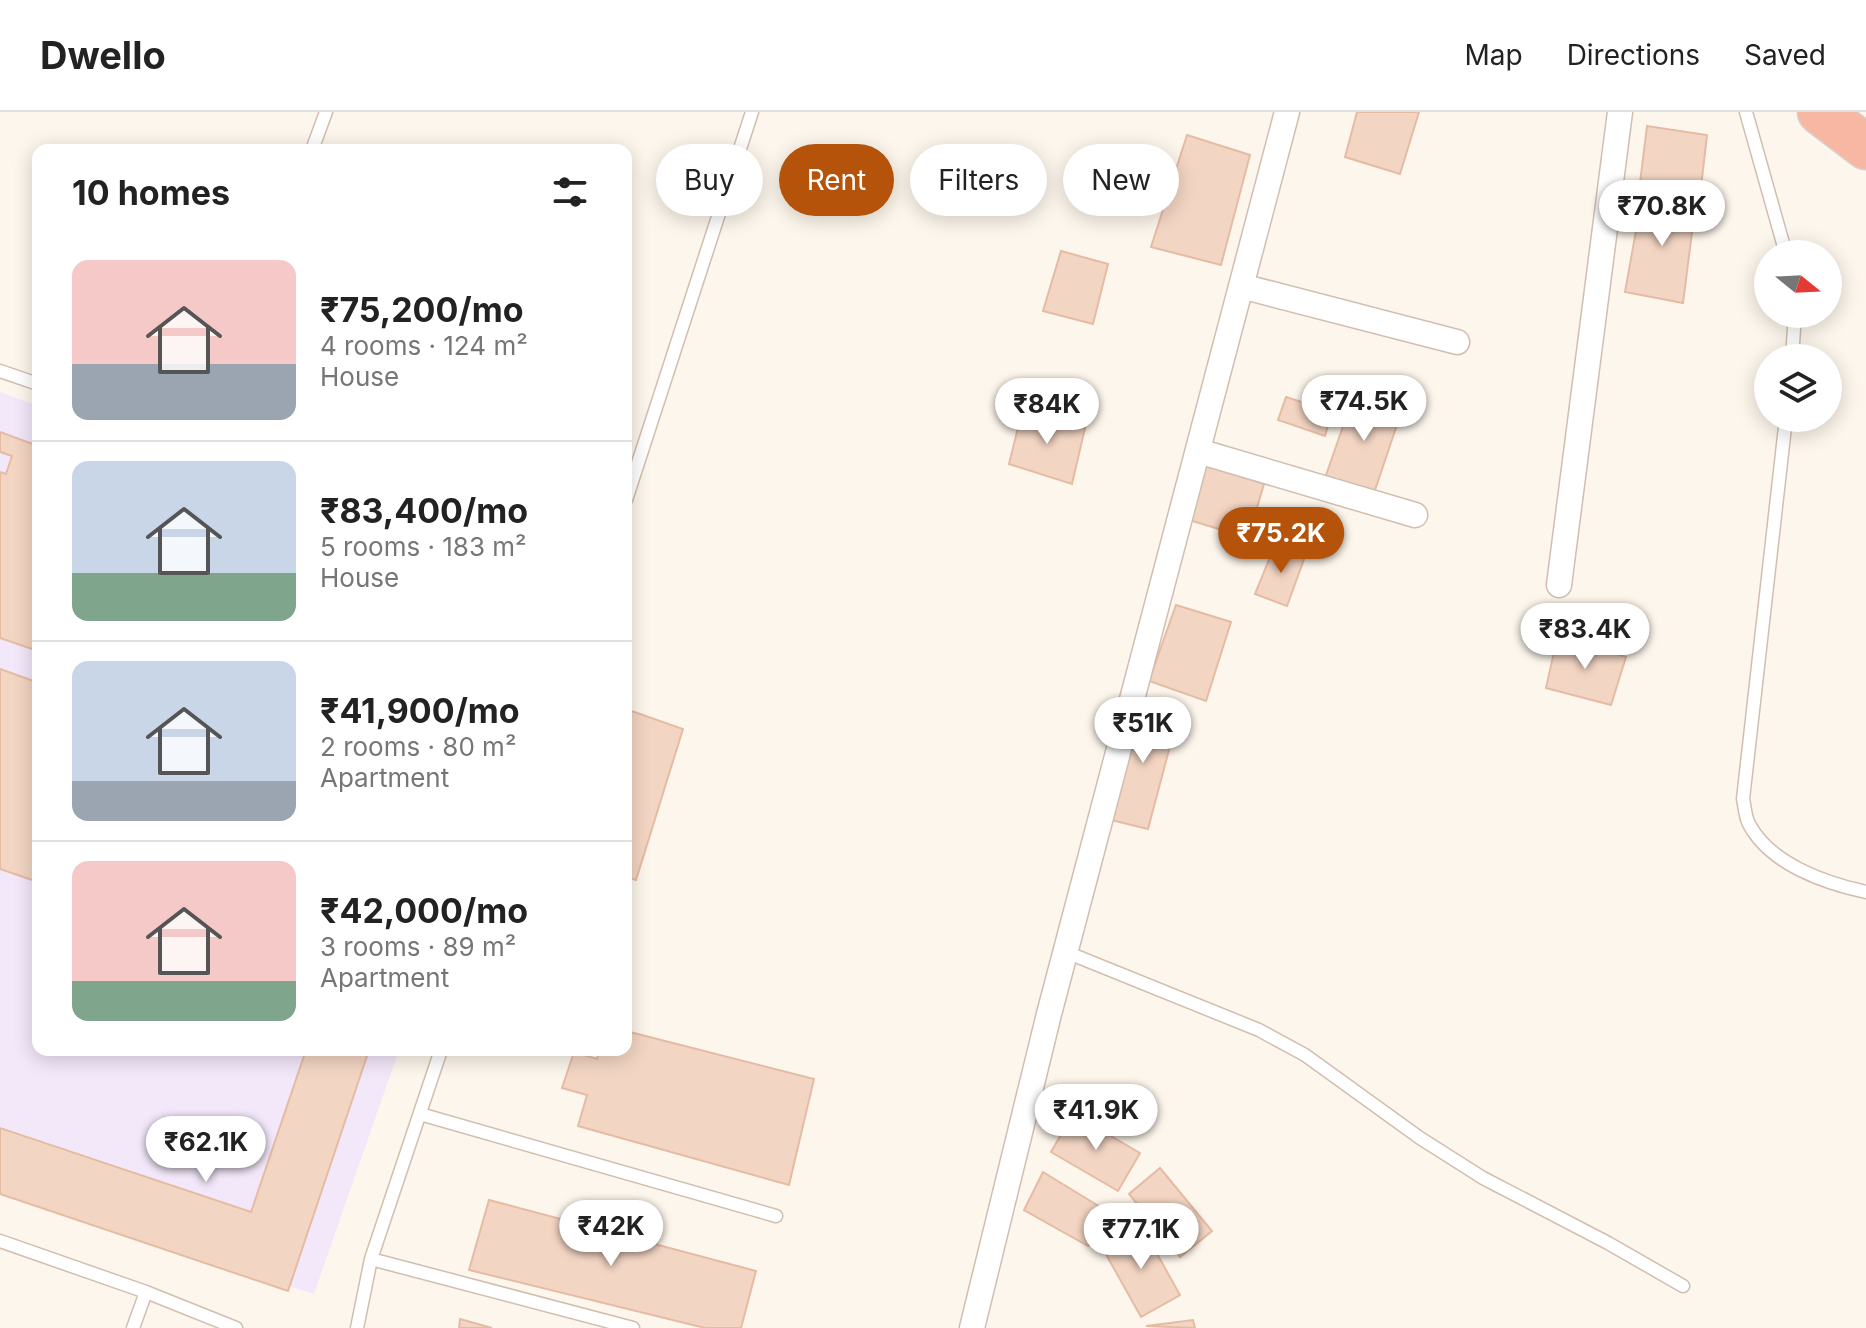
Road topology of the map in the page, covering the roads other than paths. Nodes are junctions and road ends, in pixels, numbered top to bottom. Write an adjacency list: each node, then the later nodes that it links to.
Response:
1 (326, 112): 7 (lane)
2 (752, 112): 16 (lane)
3 (1287, 112): 10 (street)
4 (1620, 112): 18 (street)
5 (1746, 112): 9 (lane)
6 (1820, 112): 8 (highway)
7 (314, 144)
8 (1866, 147)
9 (1782, 240)
10 (1241, 286): 11 (street); 15 (street)
11 (1457, 342)
12 (0, 371): 13 (lane)
13 (32, 382)
14 (1784, 432): 19 (lane)
15 (1198, 451): 17 (street); 20 (street)
16 (632, 482)
17 (1415, 515)
18 (1559, 585)
19 (1866, 892)
20 (1066, 952): 26 (lane); 32 (street)
21 (439, 1056): 22 (lane)
22 (420, 1114): 23 (lane); 25 (lane)
23 (776, 1216)
24 (0, 1241): 27 (lane)
25 (371, 1259): 30 (lane); 31 (lane)
26 (1683, 1286)
27 (146, 1292): 28 (lane); 29 (lane)
28 (133, 1328)
29 (236, 1328)
30 (357, 1328)
31 (633, 1328)
32 (972, 1328)

